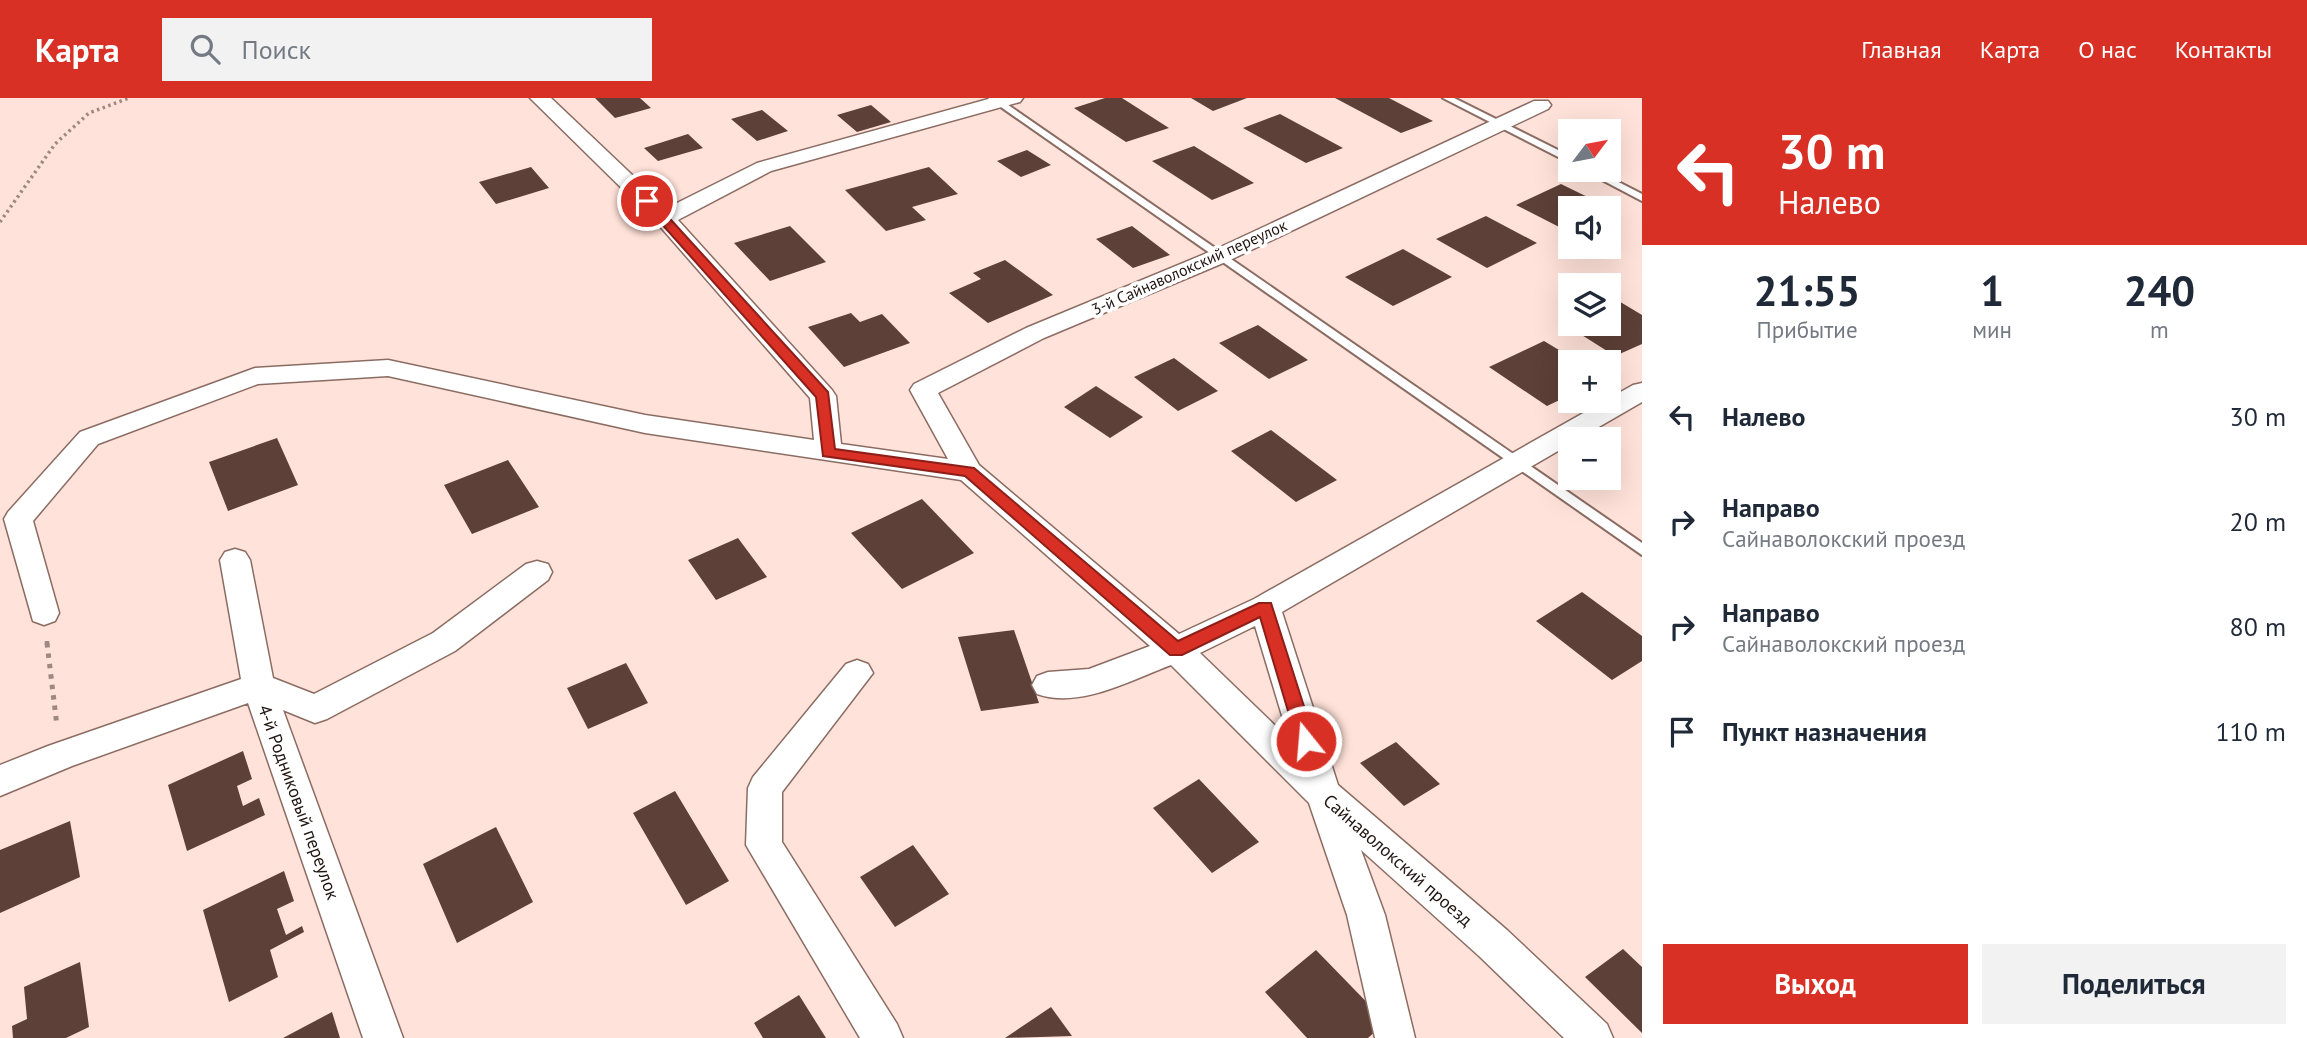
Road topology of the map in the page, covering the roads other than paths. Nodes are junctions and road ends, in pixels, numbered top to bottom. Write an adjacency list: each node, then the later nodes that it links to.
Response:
1 (540, 98): 9 (street)
2 (1447, 98): 5 (lane)
3 (1001, 100): 9 (street); 10 (lane)
4 (1541, 105): 5 (street, 3-й Сайнаволокский переулок)
5 (1500, 124): 6 (lane); 10 (street, 3-й Сайнаволокский переулок)
6 (1558, 154)
7 (1611, 182): 8 (lane)
8 (1642, 198)
9 (665, 218): 12 (street)
10 (1220, 256): 13 (lane); 14 (street, 3-й Сайнаволокский переулок)
11 (1642, 391): 13 (street)
12 (829, 453): 14 (street); 19 (street)
13 (1520, 463): 15 (lane); 18 (street)
14 (969, 472): 20 (street, Сайнаволокский проезд)
15 (1642, 550)
16 (235, 560): 23 (street, 4-й Родниковый переулок)
17 (537, 572): 23 (street)
18 (1265, 607): 20 (street); 25 (street)
19 (44, 612)
20 (1176, 650): 22 (street); 25 (street, Сайнаволокский проезд)
21 (857, 673): 27 (street)
22 (1048, 685)
23 (258, 686): 24 (street); 26 (street, 4-й Родниковый переулок)
24 (0, 781)
25 (1323, 794): 28 (street); 29 (street, Сайнаволокский проезд)
26 (383, 1038)
27 (883, 1038)
28 (1395, 1038)
29 (1594, 1038)

